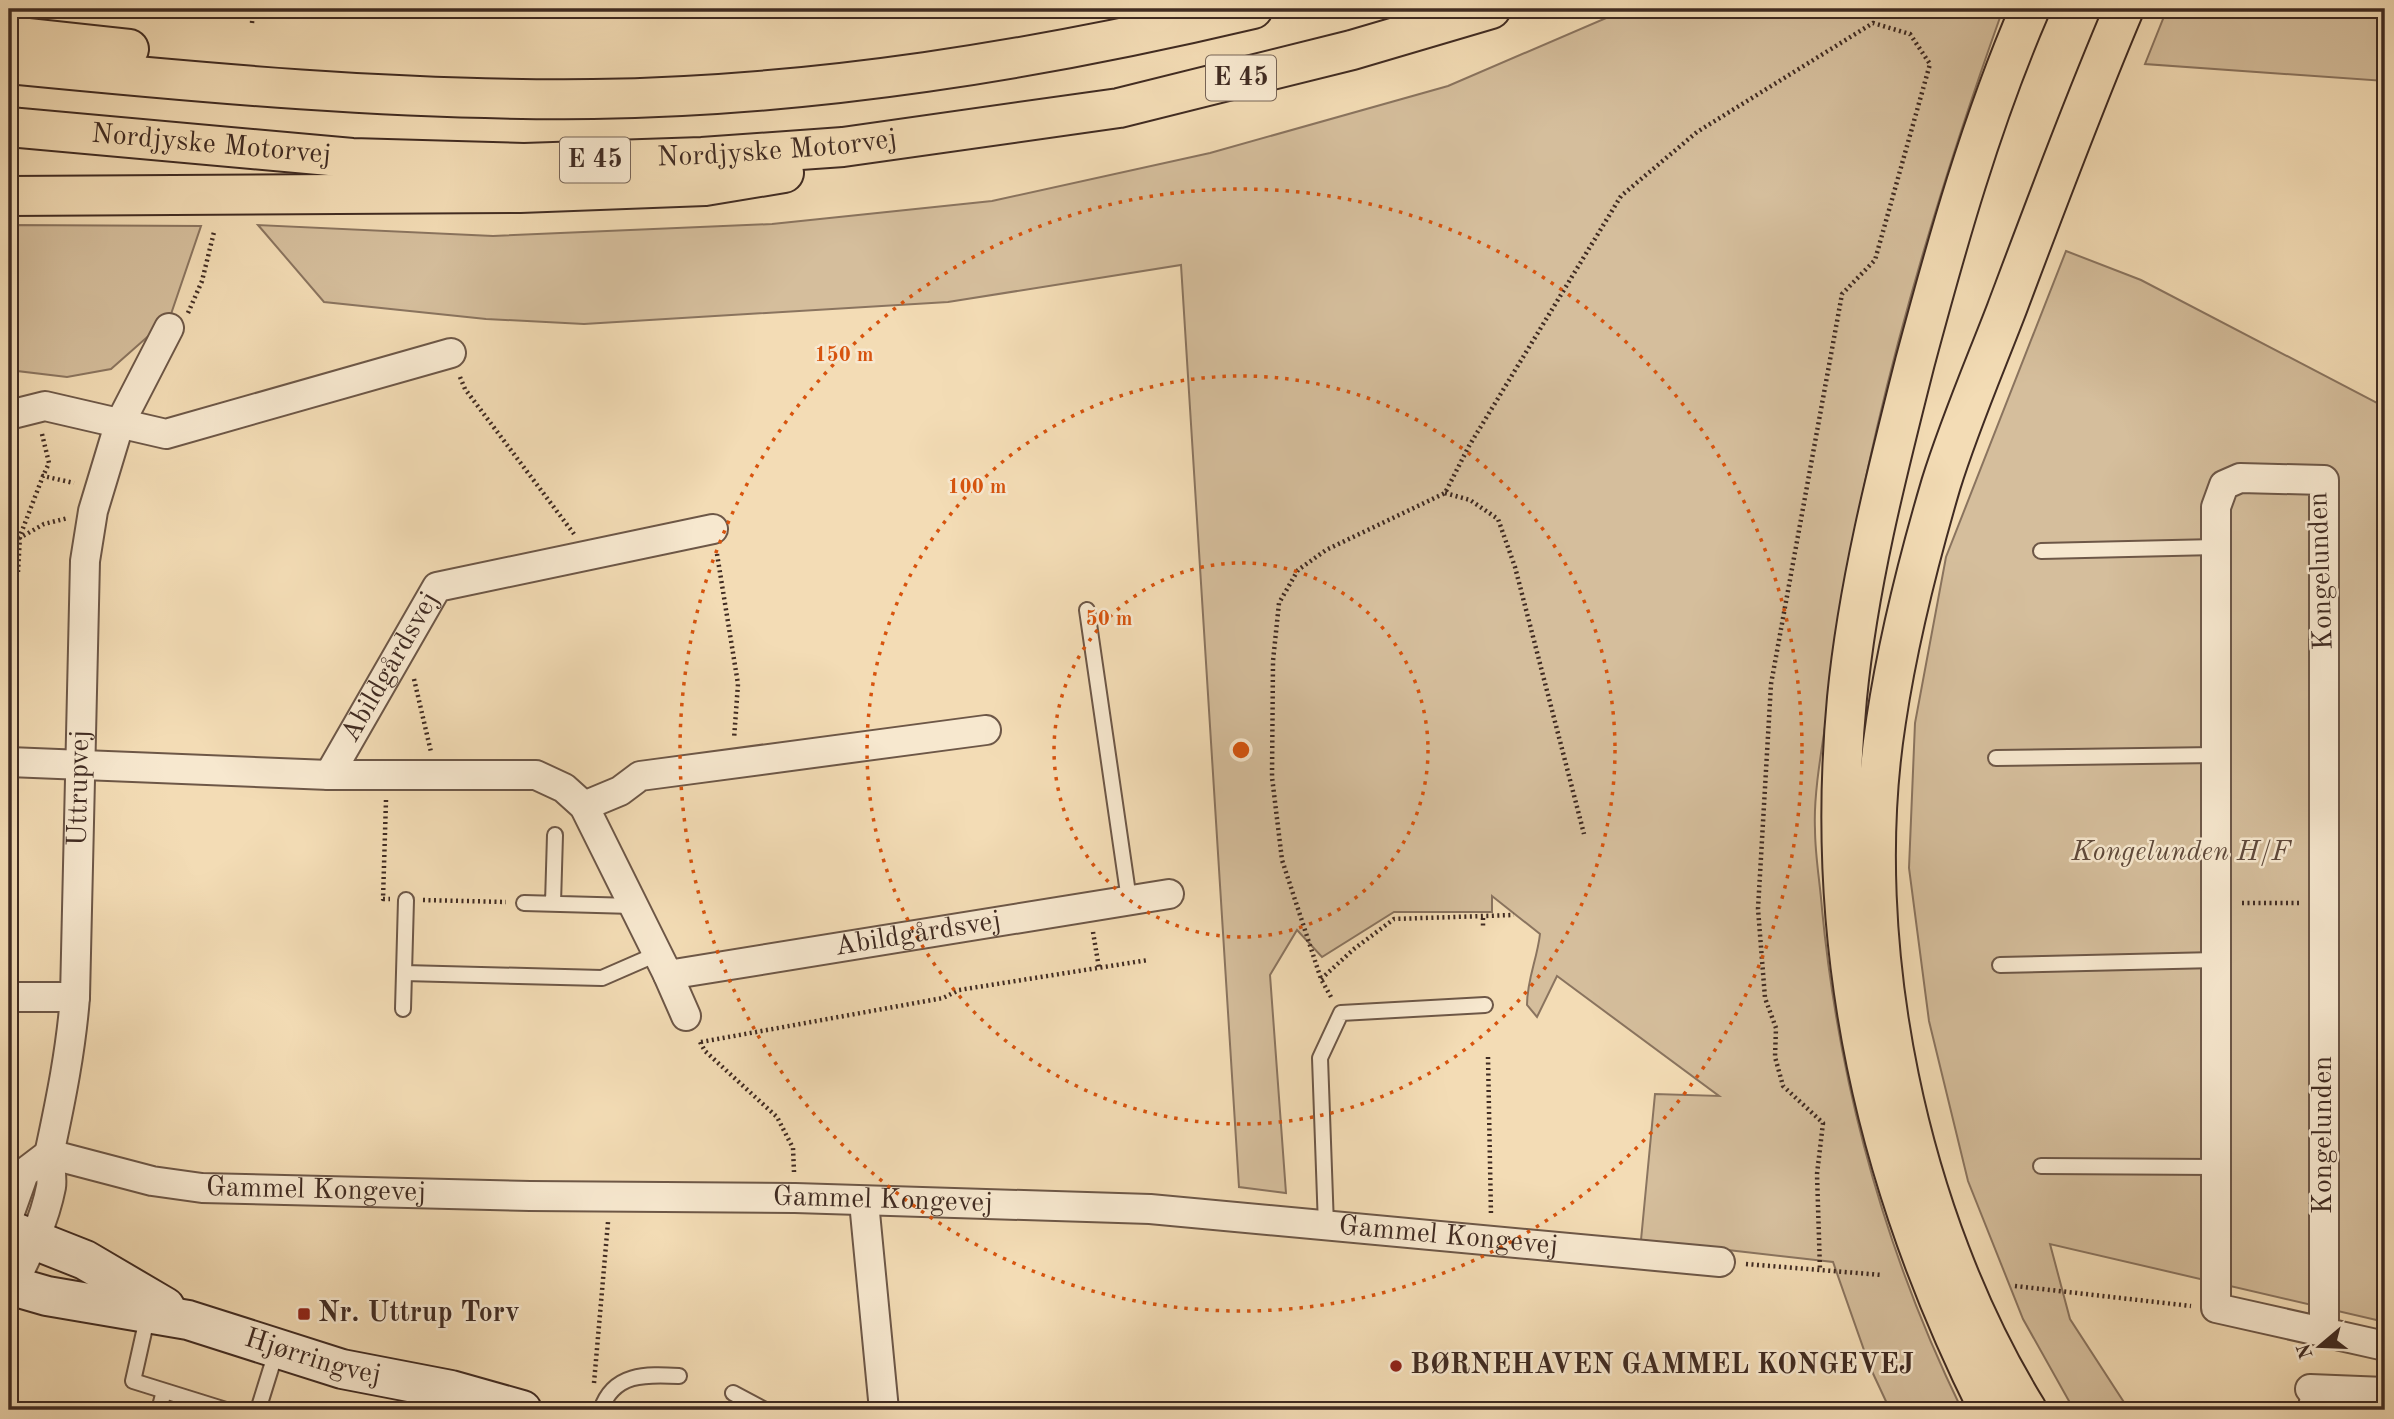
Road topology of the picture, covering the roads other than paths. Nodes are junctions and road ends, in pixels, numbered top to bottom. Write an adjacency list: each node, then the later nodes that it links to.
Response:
1 (1253, 9): 7 (highway, E 45)
2 (1491, 9): 9 (highway, Nordjyske Motorvej / E 45)
3 (2029, 9): 66 (highway)
4 (2124, 9): 67 (highway)
5 (9, 36): 7 (highway)
6 (9, 64): 7 (highway, E 45)
7 (594, 99)
8 (9, 127): 9 (highway, Nordjyske Motorvej / E 45)
9 (987, 129): 10 (highway)
10 (9, 196)
11 (169, 328): 14 (street, Uttrupvej)
12 (451, 353): 14 (street)
13 (22, 412): 14 (street)
14 (119, 425): 23 (street, Uttrupvej)
15 (713, 529): 24 (street, Abildgårdsvej)
16 (2216, 547): 17 (lane); 20 (street, Kongelunden); 51 (street, Kongelunden)
17 (2041, 551)
18 (1087, 610): 29 (lane)
19 (986, 730): 25 (street)
20 (2216, 755): 21 (lane); 33 (street, Kongelunden)
21 (1996, 758)
22 (9, 762): 23 (street, Abildgårdsvej)
23 (79, 766): 24 (street, Abildgårdsvej); 38 (street, Uttrupvej)
24 (329, 775): 25 (street, Abildgårdsvej)
25 (584, 806): 32 (street, Abildgårdsvej)
26 (555, 835): 31 (lane)
27 (1168, 894): 29 (street, Abildgårdsvej)
28 (406, 900): 36 (lane)
29 (1129, 900): 35 (street, Abildgårdsvej)
30 (524, 903): 31 (lane)
31 (553, 904): 32 (lane)
32 (633, 906): 35 (street, Abildgårdsvej)
33 (2216, 960): 34 (lane); 44 (street, Kongelunden)
34 (2000, 964)
35 (662, 965): 36 (lane); 41 (street, Abildgårdsvej)
36 (404, 973): 40 (lane)
37 (9, 997): 38 (street)
38 (75, 997): 42 (street, Uttrupvej)
39 (1486, 1006): 46 (lane)
40 (403, 1009)
41 (687, 1016)
42 (49, 1154): 45 (street, Gammel Kongevej); 47 (street, Uttrupvej)
43 (2041, 1166): 44 (lane)
44 (2216, 1167): 51 (street, Kongelunden)
45 (864, 1202): 46 (street, Gammel Kongevej); 65 (street)
46 (1326, 1226): 48 (street, Gammel Kongevej)
47 (18, 1228): 49 (street, Uttrupvej); 50 (main road, Hjørringvej)
48 (1720, 1262)
49 (10, 1288): 50 (main road, Hjørringvej)
50 (151, 1307): 53 (main road, Hjørringvej); 55 (lane)
51 (2324, 1330): 52 (street)
52 (2385, 1346)
53 (277, 1349): 62 (lane); 63 (main road, Hjørringvej)
54 (679, 1376): 59 (lane)
55 (164, 1391): 60 (lane); 61 (lane)
56 (2385, 1392): 58 (street)
57 (733, 1393): 64 (lane)
58 (2307, 1399)
59 (604, 1403)
60 (159, 1410)
61 (226, 1410)
62 (258, 1410)
63 (522, 1410)
64 (765, 1410)
65 (884, 1410)
66 (1989, 1410)
67 (2027, 1410)

